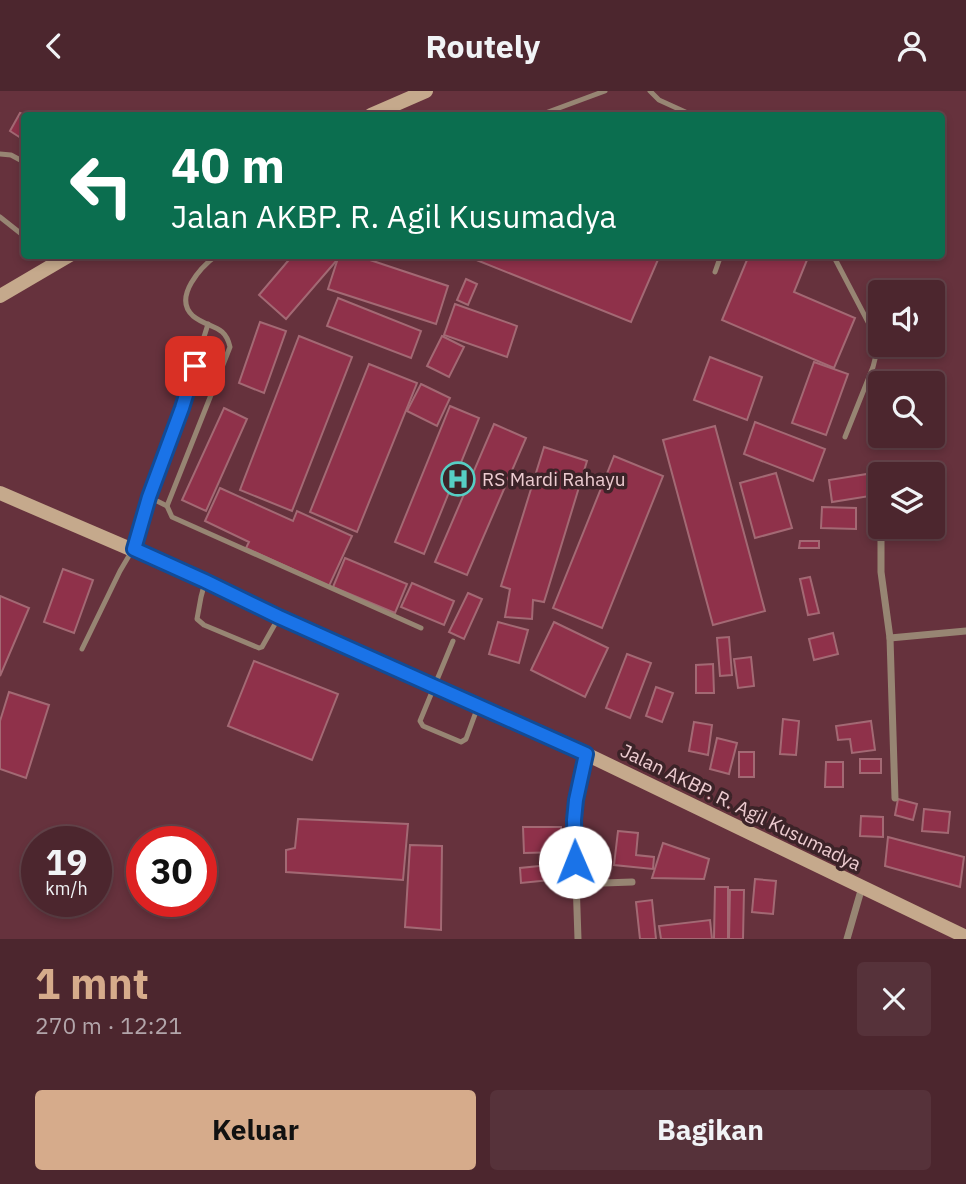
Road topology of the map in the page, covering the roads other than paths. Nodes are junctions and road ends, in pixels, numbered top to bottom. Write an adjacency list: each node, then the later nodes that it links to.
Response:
1 (426, 91): 4 (main road)
2 (605, 91): 5 (lane)
3 (650, 91): 6 (lane)
4 (379, 112)
5 (548, 112)
6 (685, 112)
7 (0, 154): 8 (lane)
8 (21, 160)
9 (0, 217): 10 (lane)
10 (21, 233)
11 (213, 259): 17 (lane)
12 (720, 259): 15 (lane)
13 (835, 259): 18 (lane)
14 (50, 260): 16 (main road)
15 (715, 272)
16 (0, 296)
17 (208, 324): 20 (lane); 21 (lane)
18 (845, 437)
19 (0, 493): 23 (main road, Jalan AKBP. R. Agil Kusumadya)
20 (149, 497): 21 (lane); 23 (lane)
21 (167, 506): 26 (lane)
22 (881, 539): 28 (street)
23 (134, 549): 24 (main road, Jalan AKBP. R. Agil Kusumadya); 30 (lane)
24 (205, 581): 25 (main road, Jalan AKBP. R. Agil Kusumadya); 25 (lane)
25 (279, 617): 31 (main road, Jalan AKBP. R. Agil Kusumadya)
26 (421, 628)
27 (966, 631): 28 (street)
28 (890, 638): 34 (street)
29 (453, 641): 31 (lane)
30 (82, 649)
31 (435, 687): 32 (main road, Jalan AKBP. R. Agil Kusumadya); 32 (lane)
32 (478, 706): 33 (main road, Jalan AKBP. R. Agil Kusumadya)
33 (586, 754): 36 (street); 37 (main road, Jalan AKBP. R. Agil Kusumadya)
34 (895, 798)
35 (632, 881): 36 (street)
36 (575, 884): 39 (street)
37 (862, 887): 38 (main road, Jalan AKBP. R. Agil Kusumadya); 40 (street)
38 (966, 937)
39 (578, 939)
40 (847, 939)

